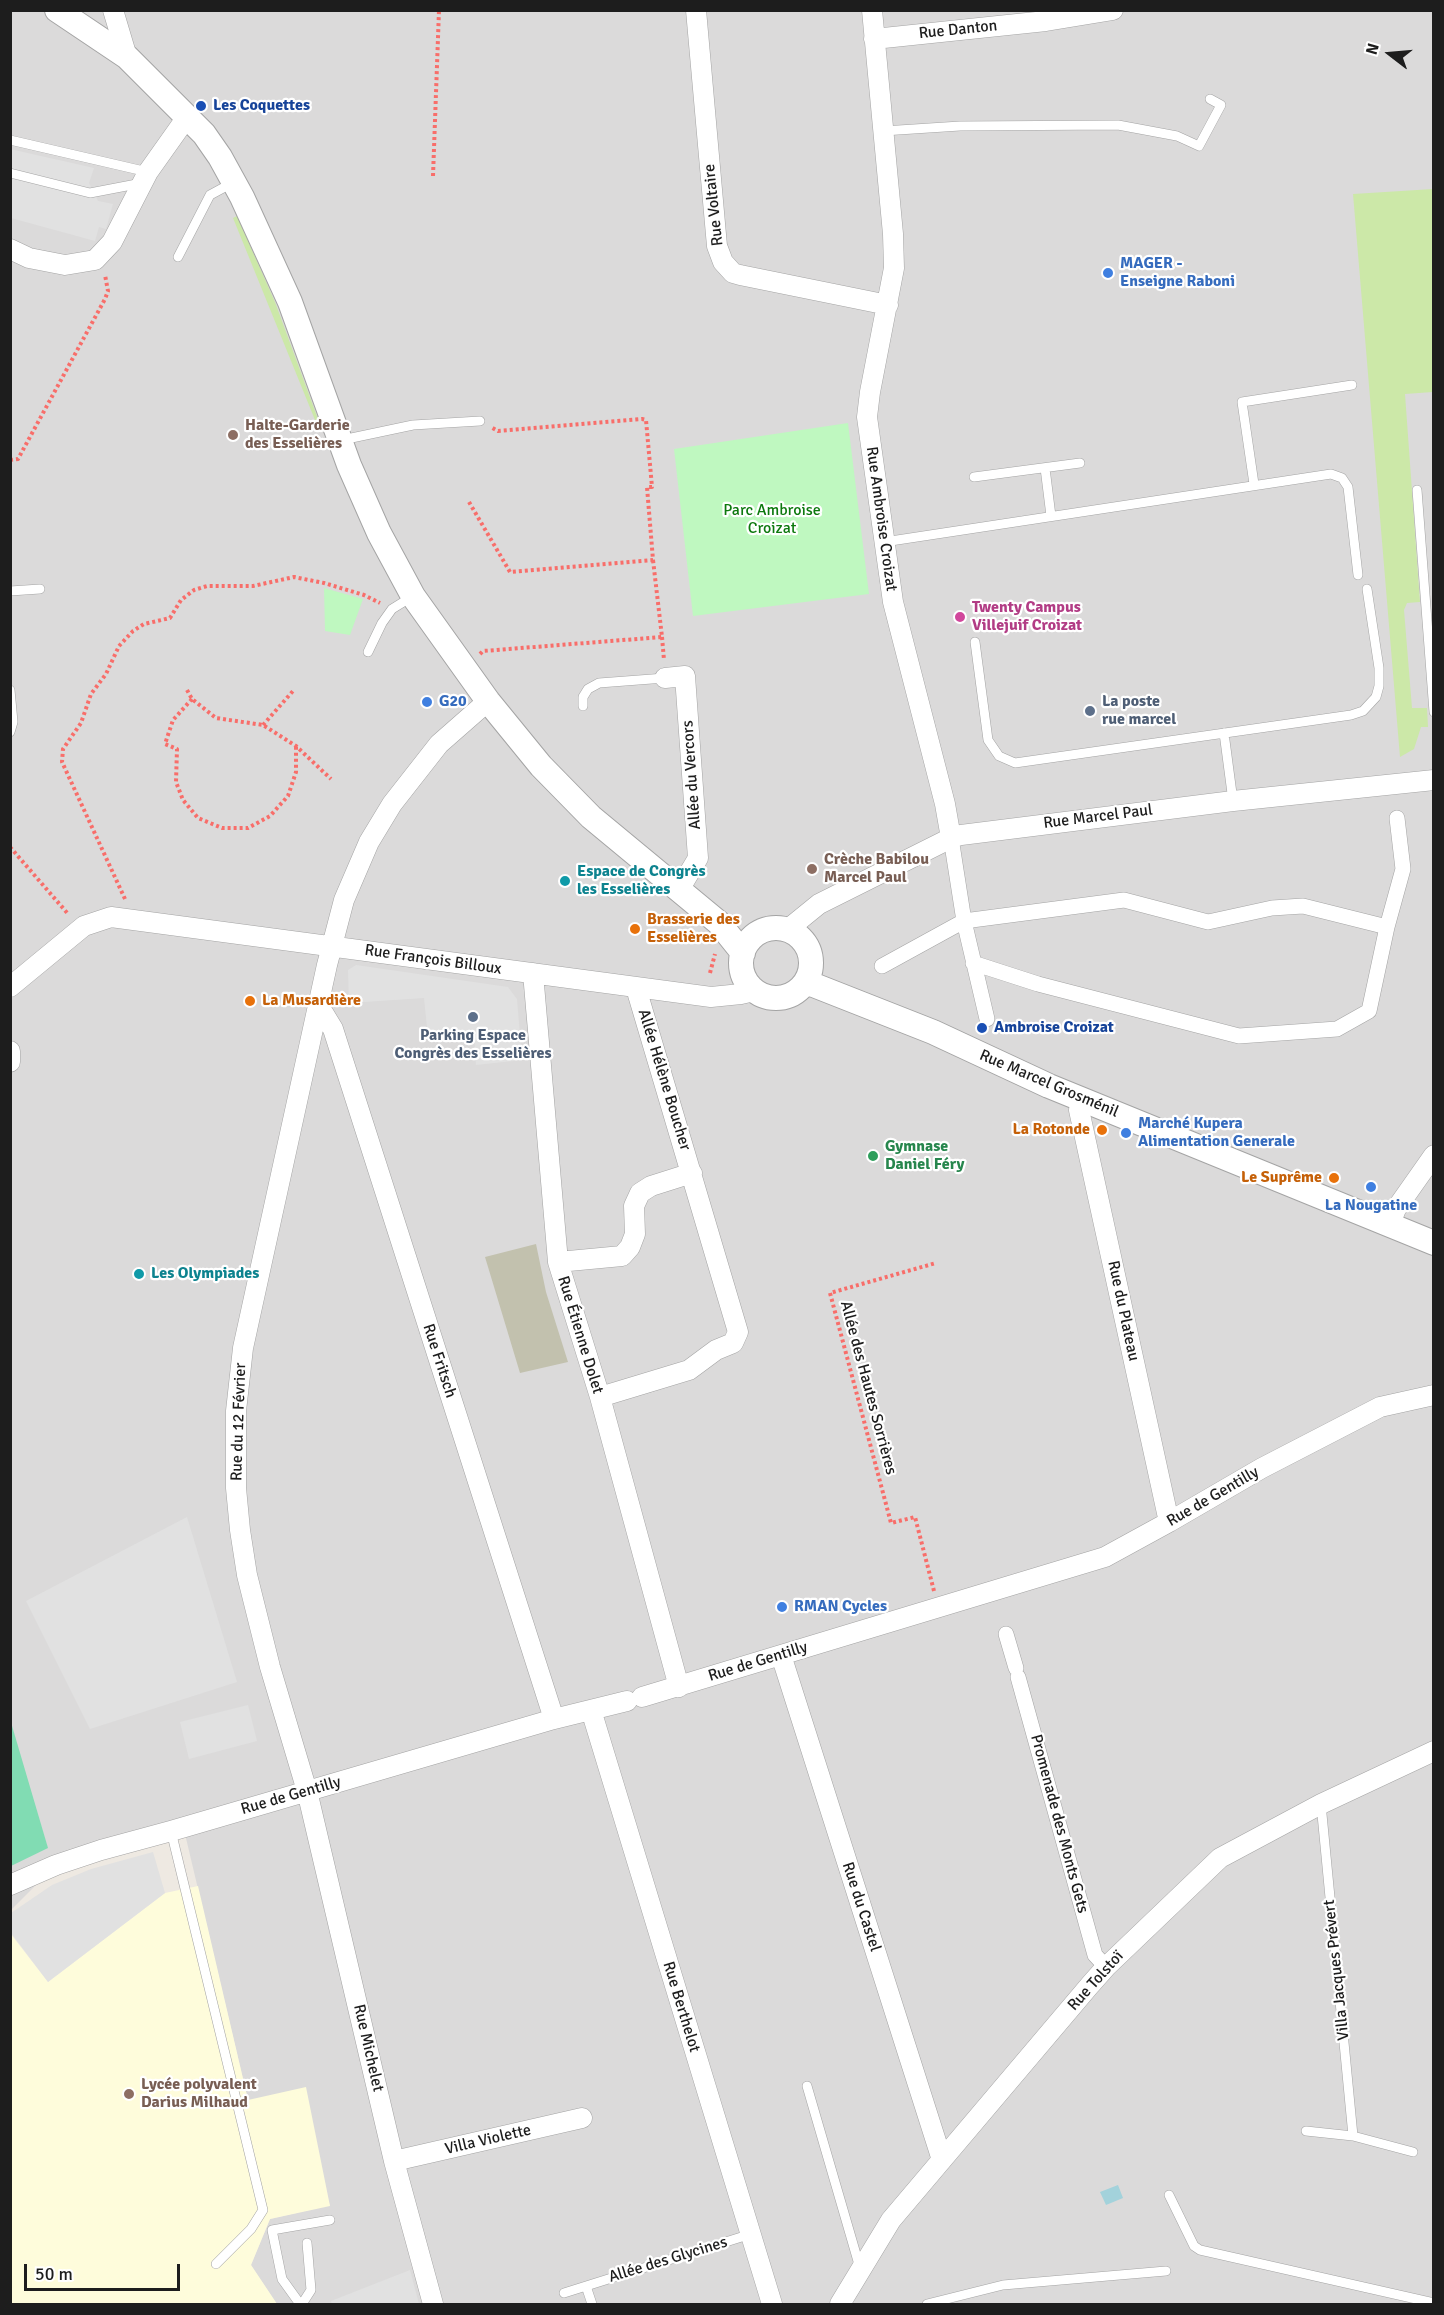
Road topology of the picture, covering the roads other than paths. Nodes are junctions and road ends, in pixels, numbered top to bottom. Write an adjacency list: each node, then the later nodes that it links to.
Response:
1 (57, 10): 8 (street)
2 (113, 10): 8 (street)
3 (696, 10): 18 (street, Rue Voltaire)
4 (872, 10): 7 (street, Rue Ambroise Croizat)
5 (1113, 10): 6 (street, Rue Danton)
6 (1077, 13): 7 (street, Rue Danton)
7 (874, 39): 11 (street, Rue Ambroise Croizat)
8 (127, 57): 10 (street)
9 (1210, 99): 11 (lane)
10 (187, 117): 14 (street); 15 (street)
11 (884, 131): 18 (street, Rue Ambroise Croizat)
12 (10, 140): 14 (lane)
13 (10, 172): 14 (lane)
14 (145, 177): 16 (street)
15 (234, 182): 17 (lane); 21 (street)
16 (10, 249)
17 (178, 257)
18 (888, 305): 28 (street, Rue Ambroise Croizat)
19 (1352, 385): 25 (lane)
20 (480, 421): 21 (lane)
21 (340, 440): 33 (street)
22 (1080, 463): 23 (lane)
23 (1045, 468): 24 (lane); 27 (lane)
24 (974, 477)
25 (1254, 484): 27 (lane); 29 (lane)
26 (1417, 490): 34 (lane)
27 (1051, 516): 28 (lane)
28 (883, 542): 48 (street, Rue Ambroise Croizat)
29 (1358, 575)
30 (40, 589): 32 (lane)
31 (1367, 589): 44 (lane)
32 (10, 591)
33 (413, 596): 36 (lane); 40 (street)
34 (1430, 613): 38 (lane)
35 (975, 642): 44 (lane)
36 (368, 652)
37 (665, 678): 41 (lane); 49 (street, Allée du Vercors)
38 (1433, 689): 42 (lane)
39 (10, 690): 43 (lane)
40 (488, 701): 49 (street); 55 (street, Rue du 12 Février)
41 (583, 706)
42 (1434, 712)
43 (10, 732)
44 (1224, 733): 46 (lane)
45 (1434, 780): 46 (street, Rue Marcel Paul)
46 (1233, 801): 48 (street, Rue Marcel Paul)
47 (1397, 818): 52 (street)
48 (951, 838): 50 (street, Rue Ambroise Croizat); 53 (street, Rue Marcel Paul)
49 (679, 890): 51 (street)
50 (964, 921): 52 (street); 57 (street, Rue Ambroise Croizat); 58 (street)
51 (719, 923): 54 (street); 56 (street)
52 (1388, 927): 57 (street)
53 (787, 930): 54 (street); 60 (street)
54 (761, 931): 56 (street)
55 (331, 946): 59 (street, Rue François Billoux); 61 (street, Rue François Billoux); 64 (street, Rue du 12 Février)
56 (743, 953): 63 (street)
57 (973, 963): 65 (street, Rue Ambroise Croizat)
58 (882, 966)
59 (533, 973): 62 (street, Rue François Billoux); 73 (street, Rue Étienne Dolet)
60 (806, 982): 63 (street); 68 (street, Rue Marcel Grosménil)
61 (10, 987)
62 (636, 988): 63 (street, Rue François Billoux); 70 (street, Allée Hélène Boucher)
63 (754, 991)
64 (319, 1006): 81 (street, Rue Fritsch); 83 (street, Rue du 12 Février)
65 (987, 1019)
66 (10, 1051): 67 (street)
67 (10, 1062)
68 (1083, 1100): 71 (street, Rue Marcel Grosménil); 76 (street, Rue du Plateau)
69 (1434, 1155): 71 (street)
70 (692, 1173): 73 (street, Allée Hélène Boucher); 75 (street, Allée Hélène Boucher)
71 (1389, 1226): 72 (street, Rue Marcel Grosménil)
72 (1434, 1243)
73 (558, 1262): 75 (street, Rue Étienne Dolet)
74 (1434, 1395): 76 (street, Rue de Gentilly)
75 (600, 1397): 79 (street, Rue Étienne Dolet)
76 (1170, 1522): 78 (street, Rue de Gentilly)
77 (1006, 1634): 87 (street, Promenade des Monts Gets)
78 (781, 1655): 79 (street, Rue de Gentilly); 93 (street, Rue du Castel)
79 (679, 1687): 80 (street, Rue de Gentilly)
80 (591, 1710): 81 (street, Rue de Gentilly); 97 (street, Rue Berthelot)
81 (554, 1719): 83 (street, Rue de Gentilly)
82 (1434, 1751): 84 (street, Rue Tolstoï)
83 (307, 1791): 85 (street, Rue de Gentilly); 94 (street, Rue Michelet)
84 (1321, 1804): 87 (street, Rue Tolstoï); 91 (lane, Villa Jacques Prévert)
85 (171, 1831): 86 (street, Rue de Gentilly); 99 (lane)
86 (10, 1885)
87 (1106, 1967): 93 (street, Rue Tolstoï)
88 (807, 2086): 100 (lane)
89 (582, 2118): 94 (street, Villa Violette)
90 (1306, 2131): 91 (lane)
91 (1353, 2136): 92 (lane)
92 (1413, 2152)
93 (942, 2160): 100 (street, Rue Tolstoï)
94 (394, 2161): 106 (street, Rue Michelet)
95 (1169, 2195): 104 (lane)
96 (330, 2220): 105 (lane)
97 (750, 2235): 102 (lane, Allée des Glycines); 108 (street, Rue Berthelot)
98 (307, 2243): 105 (lane)
99 (216, 2264)
100 (860, 2270): 109 (street, Rue Tolstoï)
101 (1166, 2271): 110 (lane)
102 (586, 2286): 103 (lane, Allée des Glycines); 107 (lane, Allée des Glycines)
103 (564, 2293)
104 (1434, 2303)
105 (301, 2304)
106 (433, 2304)
107 (592, 2304)
108 (772, 2304)
109 (840, 2304)
110 (927, 2304)

